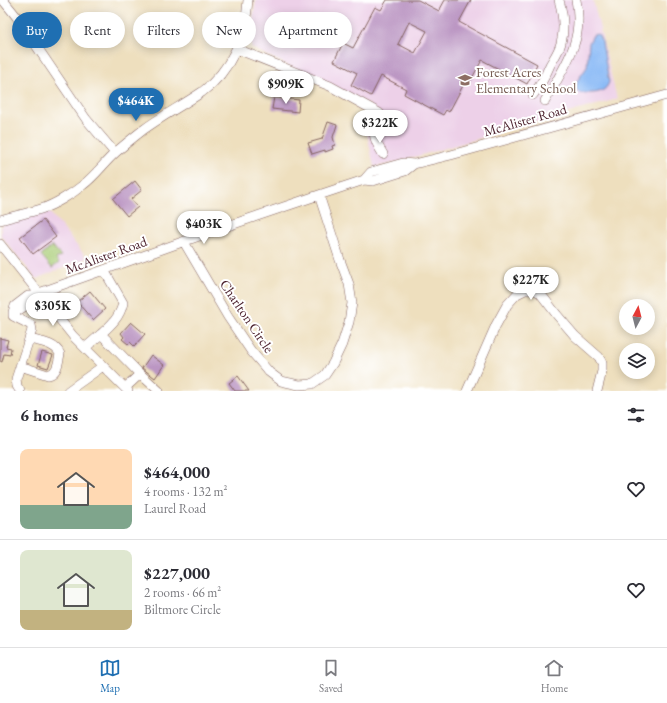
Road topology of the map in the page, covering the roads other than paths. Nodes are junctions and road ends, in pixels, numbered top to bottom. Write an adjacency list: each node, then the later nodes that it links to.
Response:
1 (3, 0): 9 (street)
2 (248, 0): 5 (street)
3 (559, 0): 6 (street)
4 (576, 0): 8 (street)
5 (237, 49): 9 (street); 10 (street)
6 (533, 95)
7 (667, 95): 12 (street, McAlister Road)
8 (545, 101)
9 (115, 153): 16 (street)
10 (383, 154): 11 (street); 13 (street)
11 (398, 164): 12 (street, McAlister Road); 13 (street, McAlister Road)
12 (414, 164): 14 (street, McAlister Road)
13 (380, 170): 14 (street, McAlister Road)
14 (364, 180): 15 (street, McAlister Road)
15 (319, 194): 17 (street, McAlister Road); 17 (street, Charlton Circle)
16 (0, 220)
17 (184, 242): 19 (street, McAlister Road)
18 (0, 244): 20 (street)
19 (104, 270): 20 (street, McAlister Road); 21 (street)
20 (37, 295): 22 (street, McAlister Road); 23 (street)
21 (101, 334): 23 (street); 26 (street)
22 (29, 339): 24 (street); 24 (street)
23 (85, 348): 25 (street)
24 (20, 366): 28 (street)
25 (103, 366): 27 (street); 29 (street)
26 (140, 374): 27 (street); 30 (street)
27 (126, 390)
28 (20, 391)
29 (68, 391)
30 (159, 391)
31 (467, 391): 32 (street)
32 (597, 391)

